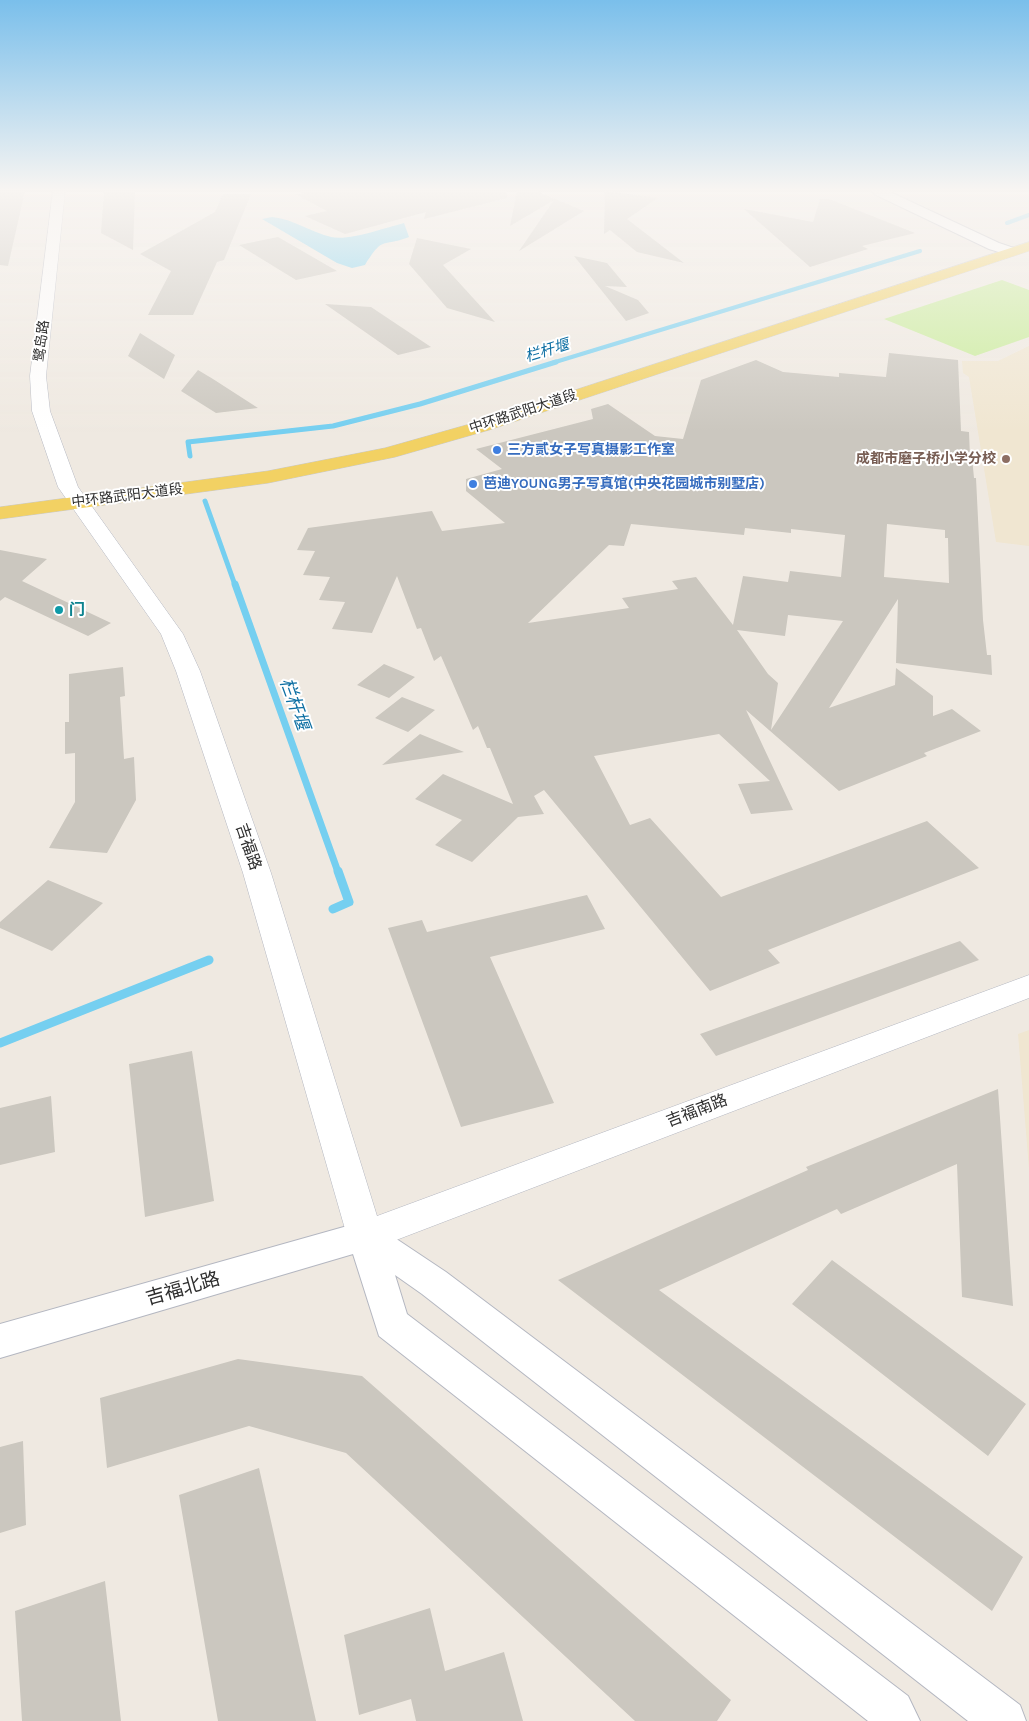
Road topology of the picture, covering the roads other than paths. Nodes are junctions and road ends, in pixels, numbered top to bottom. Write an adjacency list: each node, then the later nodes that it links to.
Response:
1 (50, 271): 5 (street, 鹭岛路)
2 (916, 271): 4 (main road, 中环路武阳大道段)
3 (953, 271): 5 (main road, 中环路武阳大道段)
4 (106, 482)
5 (78, 491): 6 (main road, 中环路武阳大道段); 7 (main road, 中环路武阳大道段); 9 (street, 吉福路)
6 (0, 495)
7 (0, 513)
8 (1029, 986): 9 (street, 吉福南路)
9 (366, 1236): 10 (street, 吉福北路); 11 (street); 12 (street)
10 (0, 1341)
11 (898, 1721)
12 (1004, 1721)

